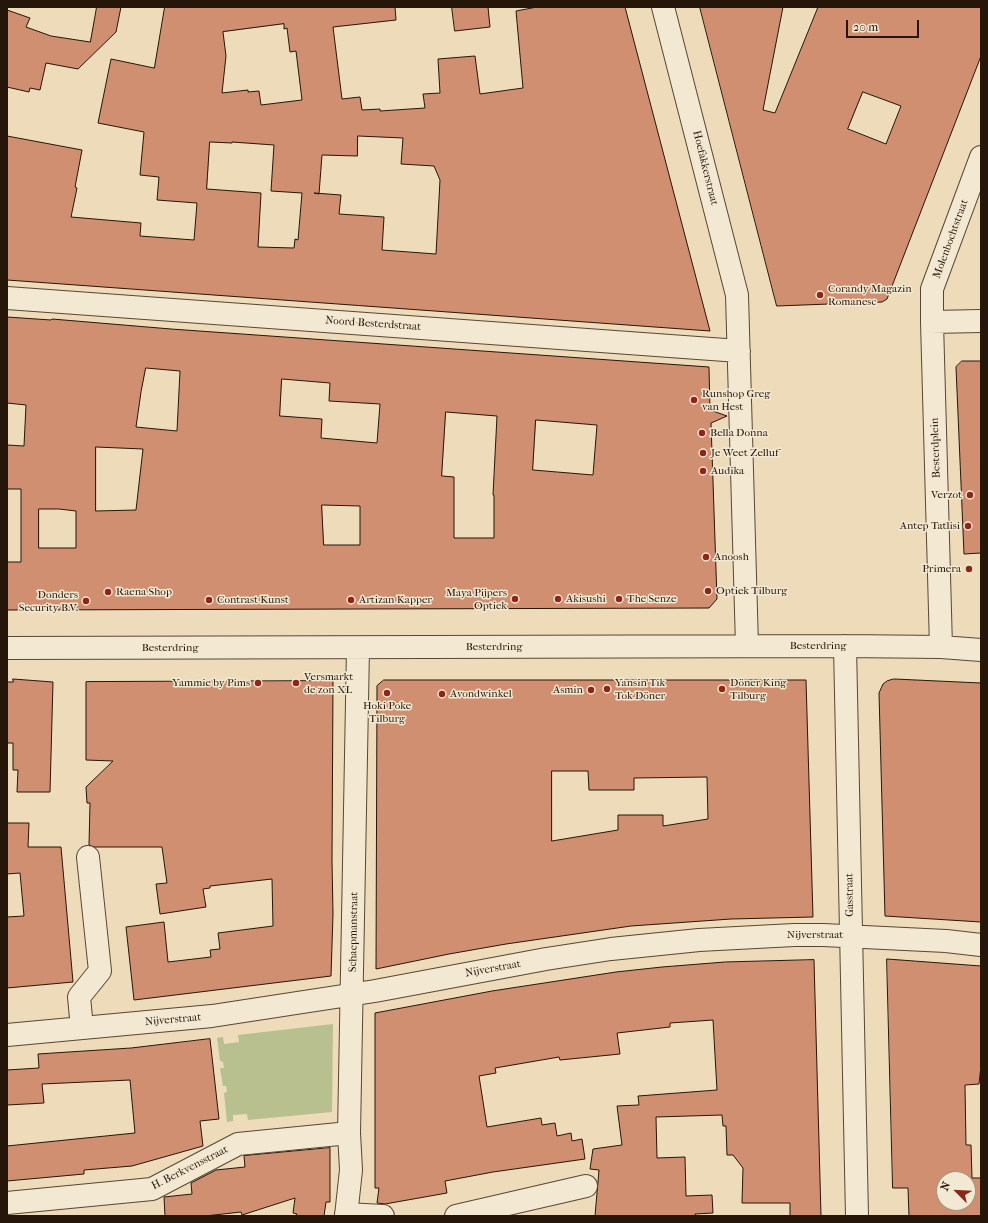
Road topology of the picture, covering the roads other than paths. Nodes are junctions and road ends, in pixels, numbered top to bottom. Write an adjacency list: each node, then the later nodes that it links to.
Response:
1 (663, 7): 6 (street, Hoefakkerstraat)
2 (981, 157): 5 (street, Molenbochtstraat)
3 (7, 298): 6 (street, Noord-Besterdstraat)
4 (981, 321): 5 (street)
5 (932, 322): 9 (street, Besterdplein)
6 (739, 341): 7 (street)
7 (747, 646): 8 (street, Besterdring); 11 (street, Besterdring)
8 (845, 646): 9 (street, Besterdring); 14 (street, Gasstraat)
9 (941, 647): 12 (street, Besterdring)
10 (7, 648): 11 (street, Besterdring)
11 (358, 648): 16 (street, Schaepmanstraat)
12 (981, 650)
13 (88, 857): 17 (street)
14 (850, 936): 15 (street, Nijverstraat); 16 (street, Nijverstraat); 25 (street, Gasstraat)
15 (981, 945)
16 (353, 994): 17 (street, Nijverstraat); 19 (street, Schaepmanstraat)
17 (82, 1028): 18 (street, Nijverstraat)
18 (7, 1035)
19 (349, 1133): 21 (street, H. Berkvensstraat); 22 (street, Schaepmanstraat)
20 (586, 1186): 24 (street)
21 (7, 1204)
22 (346, 1215): 23 (street)
23 (383, 1216)
24 (456, 1216)
25 (857, 1216)

